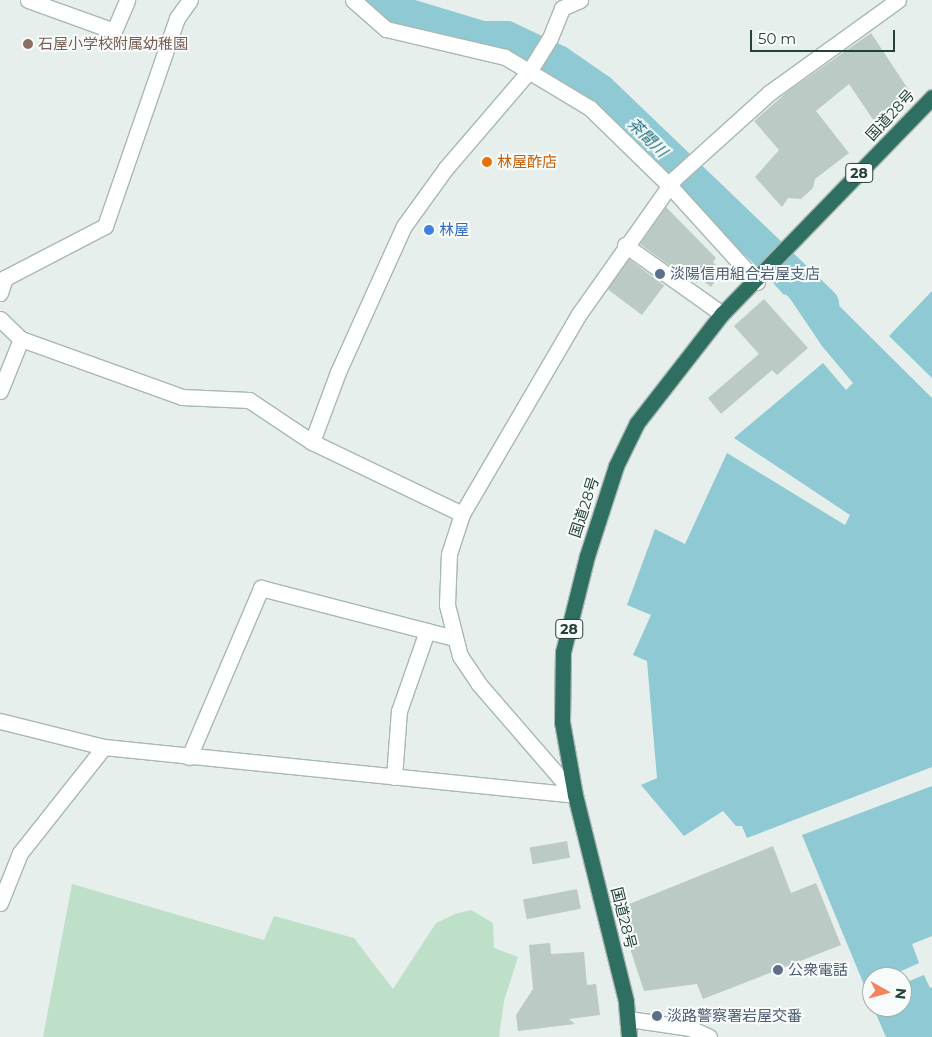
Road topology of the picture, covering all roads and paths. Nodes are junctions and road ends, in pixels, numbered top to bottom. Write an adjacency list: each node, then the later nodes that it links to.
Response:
1 (28, 0): 2 (street)
2 (127, 0)
3 (190, 0): 12 (street)
4 (353, 0): 7 (street)
5 (580, 0): 7 (street)
6 (898, 0): 9 (street)
7 (532, 66): 9 (street); 17 (street)
8 (932, 97): 11 (highway, 国道28号 / 28)
9 (672, 182): 10 (street); 11 (street)
10 (625, 245): 13 (street); 18 (street)
11 (761, 277): 13 (highway, 国道28号 / 28)
12 (0, 292)
13 (722, 314): 25 (highway, 国道28号 / 28)
14 (0, 319): 15 (street)
15 (21, 339): 16 (street); 17 (street)
16 (0, 391)
17 (312, 442): 18 (street)
18 (462, 514): 20 (street)
19 (427, 631): 20 (street); 23 (street); 24 (street)
20 (454, 638): 25 (street)
21 (0, 720): 22 (street)
22 (104, 747): 23 (street); 26 (street)
23 (189, 757): 24 (street)
24 (394, 777): 25 (street)
25 (575, 795): 27 (highway, 国道28号 / 28)
26 (0, 903)
27 (629, 1019): 28 (highway, 国道28号 / 28); 29 (street)
28 (629, 1037)
29 (709, 1037)

